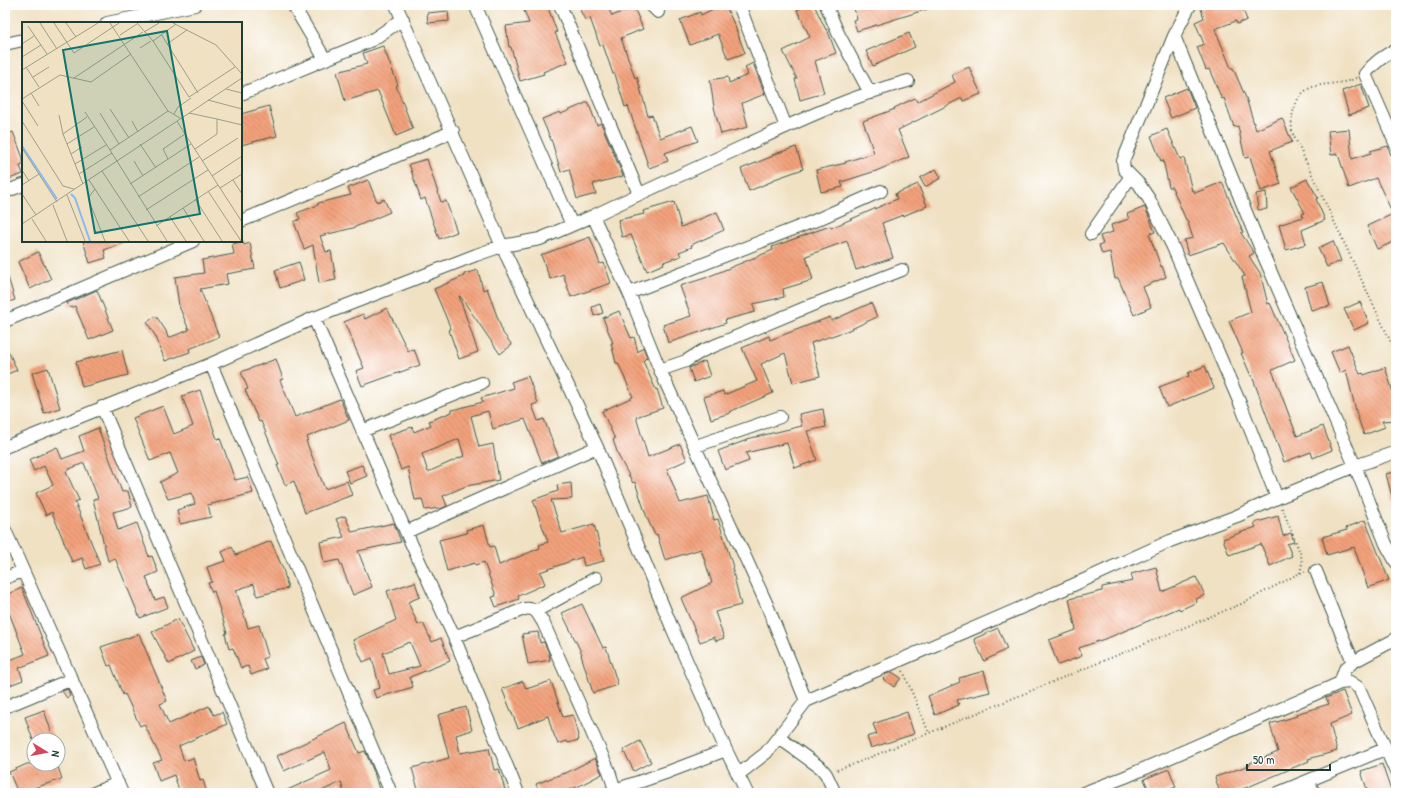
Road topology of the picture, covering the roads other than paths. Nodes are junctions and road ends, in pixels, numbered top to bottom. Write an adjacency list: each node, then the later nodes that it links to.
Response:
1 (195, 5): 10 (street)
2 (293, 5): 15 (street)
3 (396, 5): 9 (street)
4 (475, 5): 29 (street)
5 (560, 5): 26 (street)
6 (739, 5): 19 (street)
7 (826, 5): 17 (street)
8 (1190, 5): 11 (street)
9 (403, 19): 15 (street); 20 (street)
10 (112, 22)
11 (1174, 36): 22 (street); 47 (street)
12 (22, 40): 13 (street)
13 (5, 44)
14 (1396, 50): 21 (street)
15 (326, 59): 18 (street)
16 (908, 81): 17 (street)
17 (870, 92): 19 (street)
18 (242, 94)
19 (786, 127): 26 (street)
20 (453, 131): 28 (street); 32 (street)
21 (1396, 145)
22 (1131, 176): 30 (street); 48 (street)
23 (22, 185): 25 (street)
24 (881, 191): 34 (street)
25 (5, 192)
26 (639, 194): 27 (street)
27 (593, 216): 29 (street); 34 (street)
28 (242, 221)
29 (572, 225): 32 (street)
30 (1091, 234)
31 (191, 242): 36 (street)
32 (502, 246): 35 (street); 45 (street)
33 (902, 270): 38 (street)
34 (629, 293): 38 (street)
35 (314, 318): 37 (street); 42 (street)
36 (5, 321)
37 (210, 364): 40 (street); 74 (street)
38 (660, 370): 43 (street)
39 (482, 383): 42 (street)
40 (102, 407): 44 (street); 73 (street)
41 (780, 417): 43 (street)
42 (362, 430): 50 (street)
43 (696, 446): 62 (street)
44 (5, 447)
45 (597, 447): 50 (street); 66 (street)
46 (1396, 452): 47 (street)
47 (1355, 466): 48 (street); 51 (street)
48 (1277, 498): 62 (street)
49 (5, 530): 52 (street)
50 (406, 532): 57 (street)
51 (1396, 562)
52 (23, 571): 54 (street); 60 (street)
53 (1316, 571): 59 (street)
54 (5, 578)
55 (596, 578): 56 (street)
56 (536, 611): 57 (street); 71 (street)
57 (454, 637): 75 (street)
58 (1396, 639): 59 (street)
59 (1354, 662): 61 (street)
60 (72, 679): 63 (street); 70 (street)
61 (1340, 683): 65 (street); 78 (street)
62 (806, 701): 64 (street)
63 (5, 707)
64 (778, 737): 68 (street); 77 (street)
65 (1385, 749): 67 (street); 69 (street)
66 (726, 750): 68 (street); 71 (street)
67 (1396, 772)
68 (739, 774): 76 (street)
69 (1308, 781): 79 (street); 80 (street)
70 (120, 788): 72 (street)
71 (612, 792)
72 (94, 793)
73 (266, 793)
74 (391, 793)
75 (518, 793)
76 (747, 793)
77 (835, 793)
78 (1083, 793)
79 (1278, 793)
80 (1314, 793)

